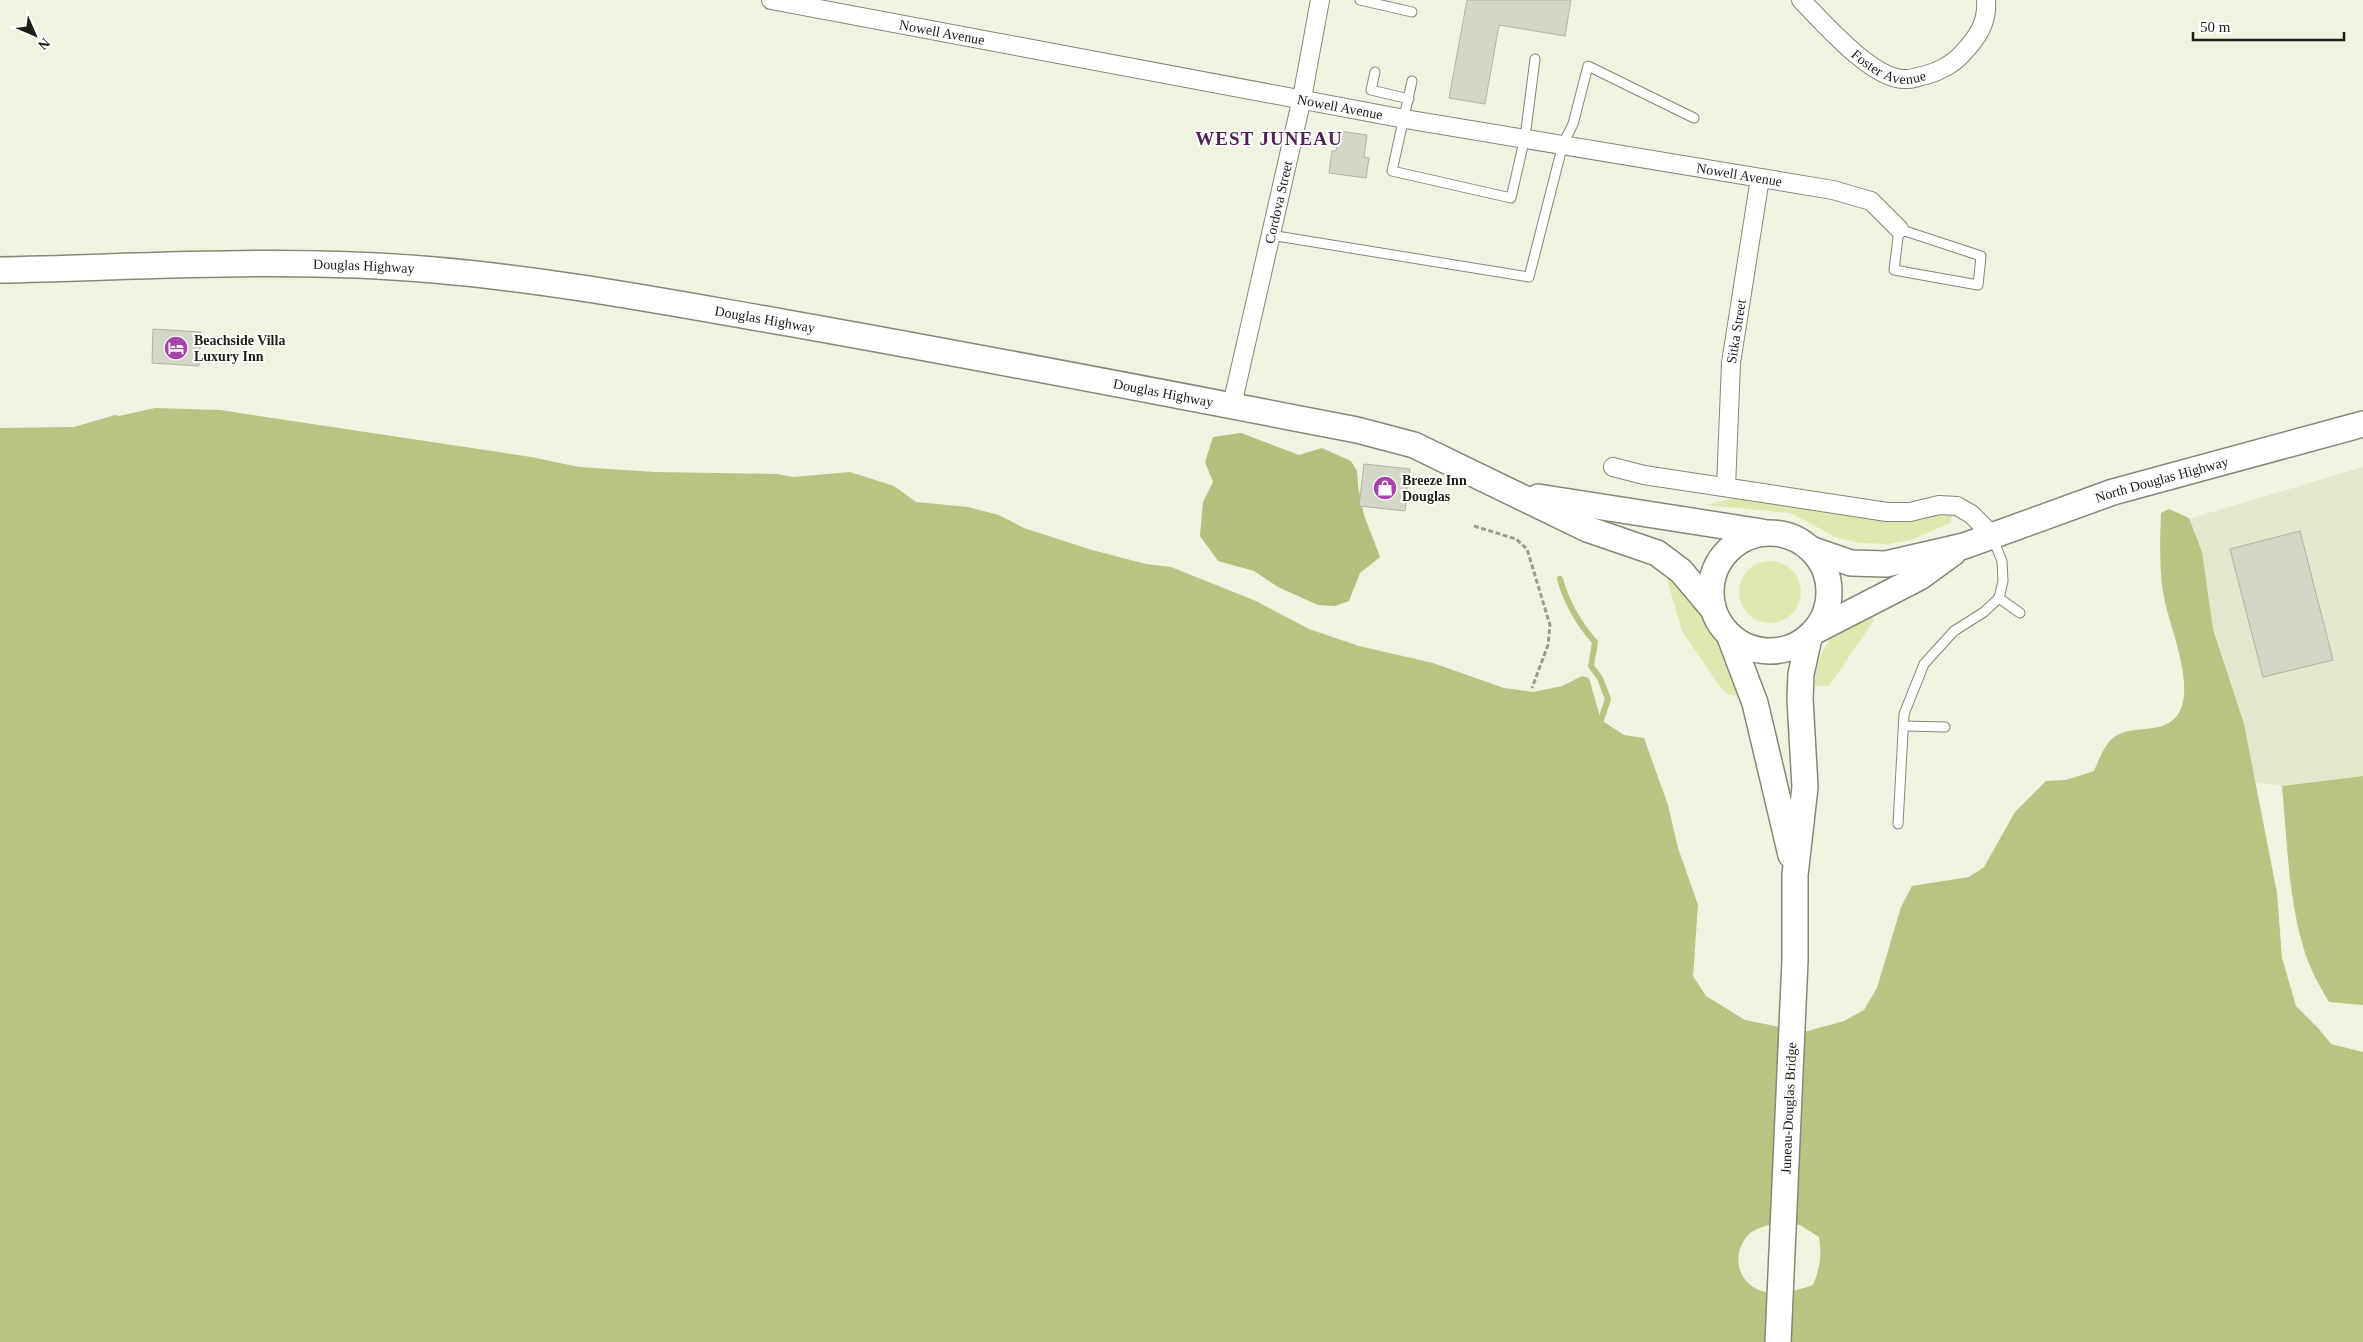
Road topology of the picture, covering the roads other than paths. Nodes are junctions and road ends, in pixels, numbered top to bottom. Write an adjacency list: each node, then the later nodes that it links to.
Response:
1 (771, 0): 10 (street, Nowell Avenue)
2 (1320, 0): 10 (street, Cordova Street)
3 (1360, 0): 6 (lane)
4 (1801, 0): 5 (street, Foster Avenue)
5 (1986, 0)
6 (1412, 12)
7 (1535, 59): 14 (lane)
8 (1375, 72): 11 (lane)
9 (1412, 81): 11 (lane)
10 (1302, 98): 13 (street, Nowell Avenue); 18 (street, Cordova Street)
11 (1409, 99): 13 (lane)
12 (1694, 118): 15 (lane)
13 (1404, 119): 14 (street, Nowell Avenue); 14 (lane)
14 (1525, 138): 15 (street, Nowell Avenue)
15 (1562, 144): 16 (street, Nowell Avenue); 18 (lane)
16 (1760, 178): 17 (street, Nowell Avenue); 23 (street, Sitka Street)
17 (1899, 229): 17 (lane)
18 (1270, 235): 20 (street, Cordova Street)
19 (0, 270): 20 (main road, Douglas Highway)
20 (1232, 405): 24 (main road, Douglas Highway)
21 (2363, 424): 26 (main road, North Douglas Highway)
22 (1613, 467): 23 (street)
23 (1726, 487): 26 (street)
24 (1510, 493): 25 (main road); 30 (main road, Douglas Highway)
25 (1767, 532): 28 (main road); 30 (main road)
26 (1991, 534): 27 (main road, North Douglas Highway); 29 (lane)
27 (1964, 546): 28 (main road); 32 (main road)
28 (1813, 550): 32 (main road)
29 (1999, 598): 31 (lane); 34 (lane)
30 (1713, 609): 33 (main road)
31 (2020, 614)
32 (1812, 634): 33 (main road); 37 (main road)
33 (1730, 637): 37 (main road)
34 (1904, 726): 35 (lane); 36 (lane)
35 (1945, 727)
36 (1898, 824)
37 (1795, 875): 38 (main road, Juneau-Douglas Bridge)
38 (1778, 1342)

